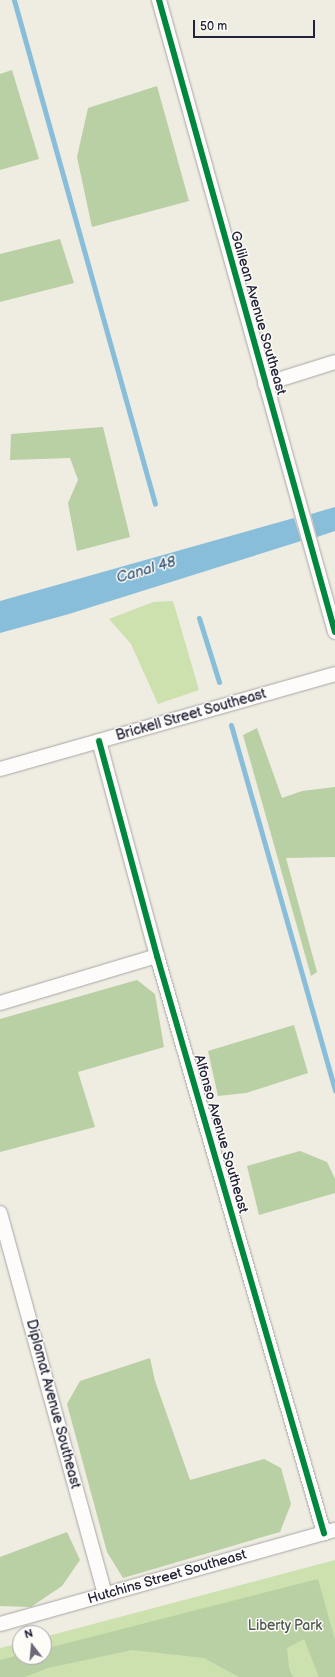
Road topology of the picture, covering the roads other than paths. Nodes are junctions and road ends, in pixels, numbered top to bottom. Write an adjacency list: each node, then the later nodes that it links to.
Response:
1 (159, 0): 3 (street, Galilean Avenue Southeast)
2 (335, 362): 3 (street)
3 (265, 384): 4 (street, Galilean Avenue Southeast)
4 (335, 632)
5 (335, 674): 6 (street, Brickell Street Southeast)
6 (99, 741): 7 (street, Brickell Street Southeast); 8 (street, Alfonso Avenue Southeast)
7 (0, 769)
8 (157, 956): 9 (street); 11 (street, Alfonso Avenue Southeast)
9 (0, 1003)
10 (0, 1213): 12 (street, Diplomat Avenue Southeast)
11 (329, 1532): 12 (street, Hutchins Street Southeast)
12 (105, 1594): 13 (street, Hutchins Street Southeast)
13 (0, 1624)

